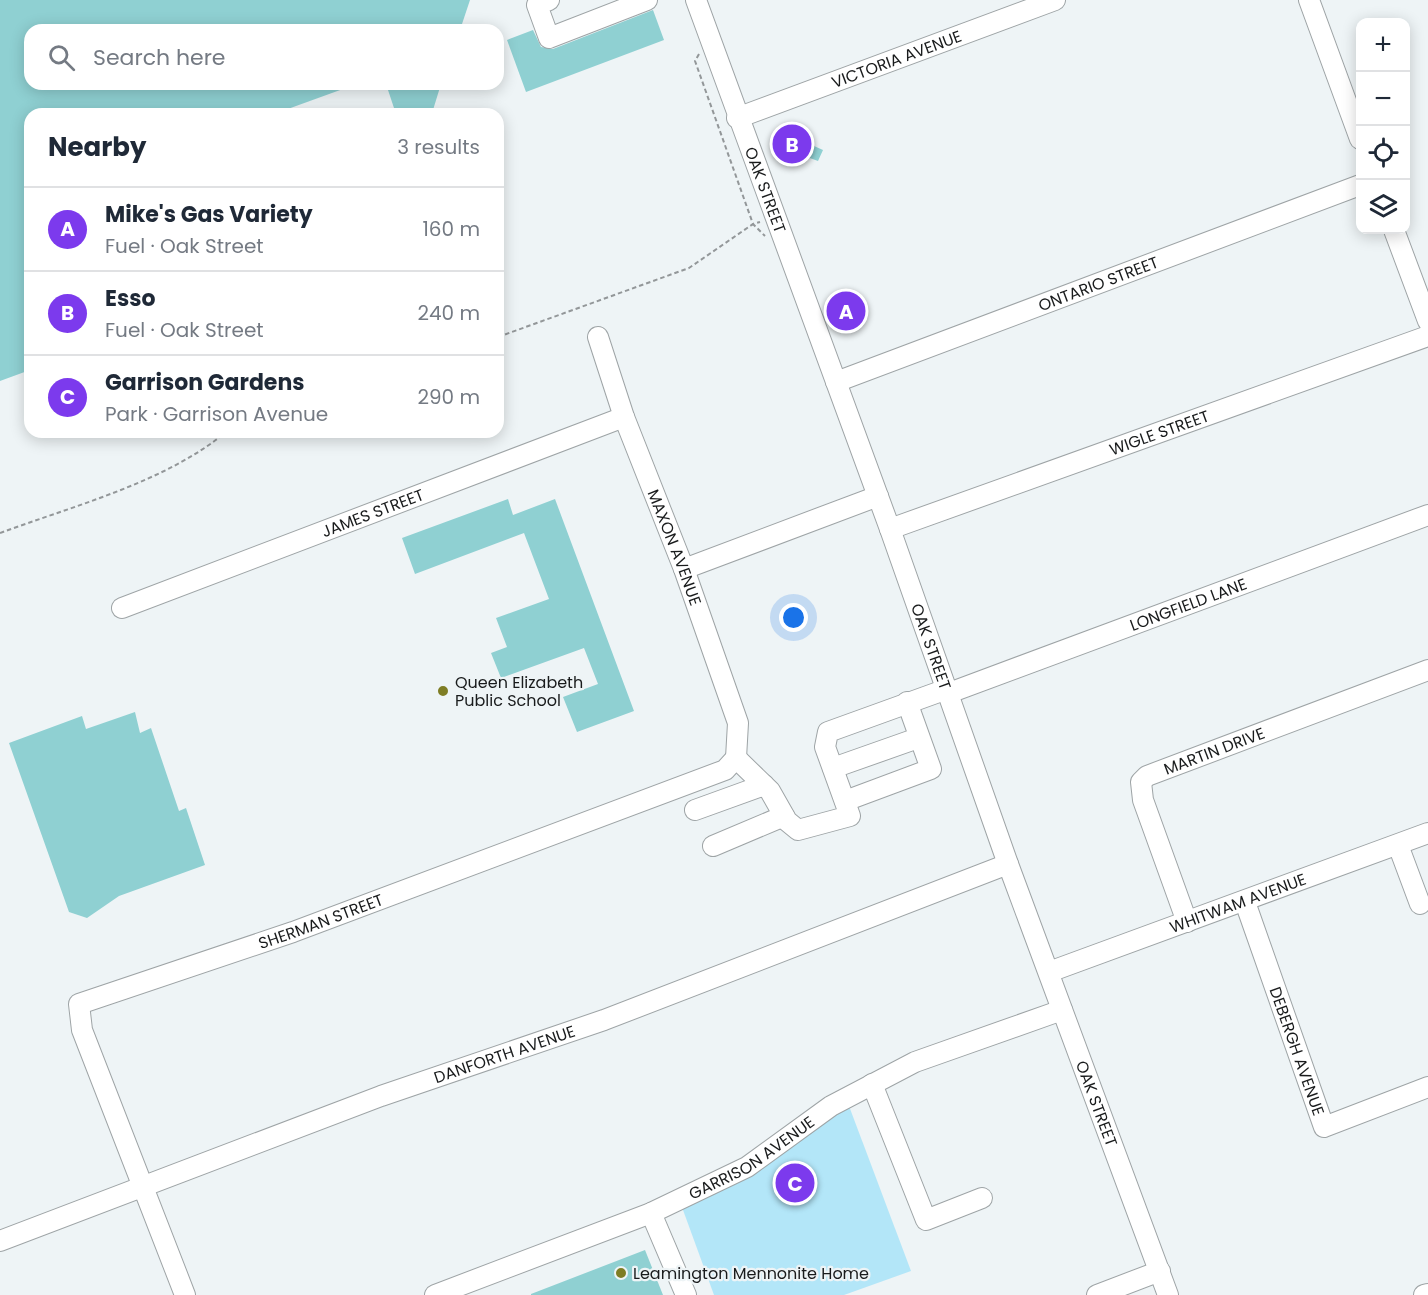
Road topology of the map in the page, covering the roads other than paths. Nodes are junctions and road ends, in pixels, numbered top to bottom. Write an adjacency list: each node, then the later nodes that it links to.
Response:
1 (549, 0): 2 (street)
2 (647, 0)
3 (696, 0): 7 (street, OAK STREET)
4 (1055, 0): 6 (street, VICTORIA AVENUE)
5 (1309, 0): 8 (street)
6 (1021, 6): 7 (street, VICTORIA AVENUE)
7 (737, 118): 14 (street, OAK STREET)
8 (1356, 128)
9 (1356, 187): 14 (street, ONTARIO STREET)
10 (1395, 234): 11 (street)
11 (1428, 321)
12 (1428, 336): 18 (street, WIGLE STREET)
13 (598, 337): 15 (street, MAXON AVENUE)
14 (836, 382): 16 (street, OAK STREET)
15 (624, 417): 19 (street, MAXON AVENUE); 20 (street, JAMES STREET)
16 (878, 496): 18 (street, OAK STREET); 19 (street)
17 (1428, 515): 22 (street, LONGFIELD LANE)
18 (890, 530): 22 (street, OAK STREET)
19 (684, 569): 25 (street, MAXON AVENUE)
20 (122, 608)
21 (1428, 670): 37 (street, MARTIN DRIVE)
22 (948, 691): 23 (street, LONGFIELD LANE); 34 (street, OAK STREET)
23 (907, 702): 24 (street); 26 (street, LONGFIELD LANE)
24 (918, 738): 26 (street); 28 (street)
25 (736, 758): 27 (street); 42 (street, SHERMAN STREET)
26 (833, 768): 28 (street)
27 (764, 785): 29 (street); 30 (street)
28 (845, 801): 30 (street)
29 (695, 810)
30 (784, 816): 33 (street)
31 (1428, 833): 32 (street, WHITWAM AVENUE)
32 (1398, 845): 35 (street, WHITWAM AVENUE); 36 (street)
33 (713, 846)
34 (1008, 864): 38 (street, OAK STREET); 42 (street, DANFORTH AVENUE)
35 (1245, 902): 37 (street, WHITWAM AVENUE); 41 (street, DEBERGH AVENUE)
36 (1420, 904)
37 (1187, 922): 38 (street, WHITWAM AVENUE)
38 (1049, 972): 39 (street, OAK STREET)
39 (1062, 1010): 40 (street, GARRISON AVENUE); 46 (street, OAK STREET)
40 (872, 1084): 43 (street); 44 (street, GARRISON AVENUE)
41 (1428, 1087)
42 (144, 1186): 45 (street, DANFORTH AVENUE); 47 (street)
43 (982, 1198)
44 (651, 1213): 48 (street, GARRISON AVENUE); 49 (street)
45 (0, 1241)
46 (1160, 1272): 50 (street); 51 (street, OAK STREET)
47 (184, 1295)
48 (435, 1295)
49 (686, 1295)
50 (1097, 1295)
51 (1168, 1295)

